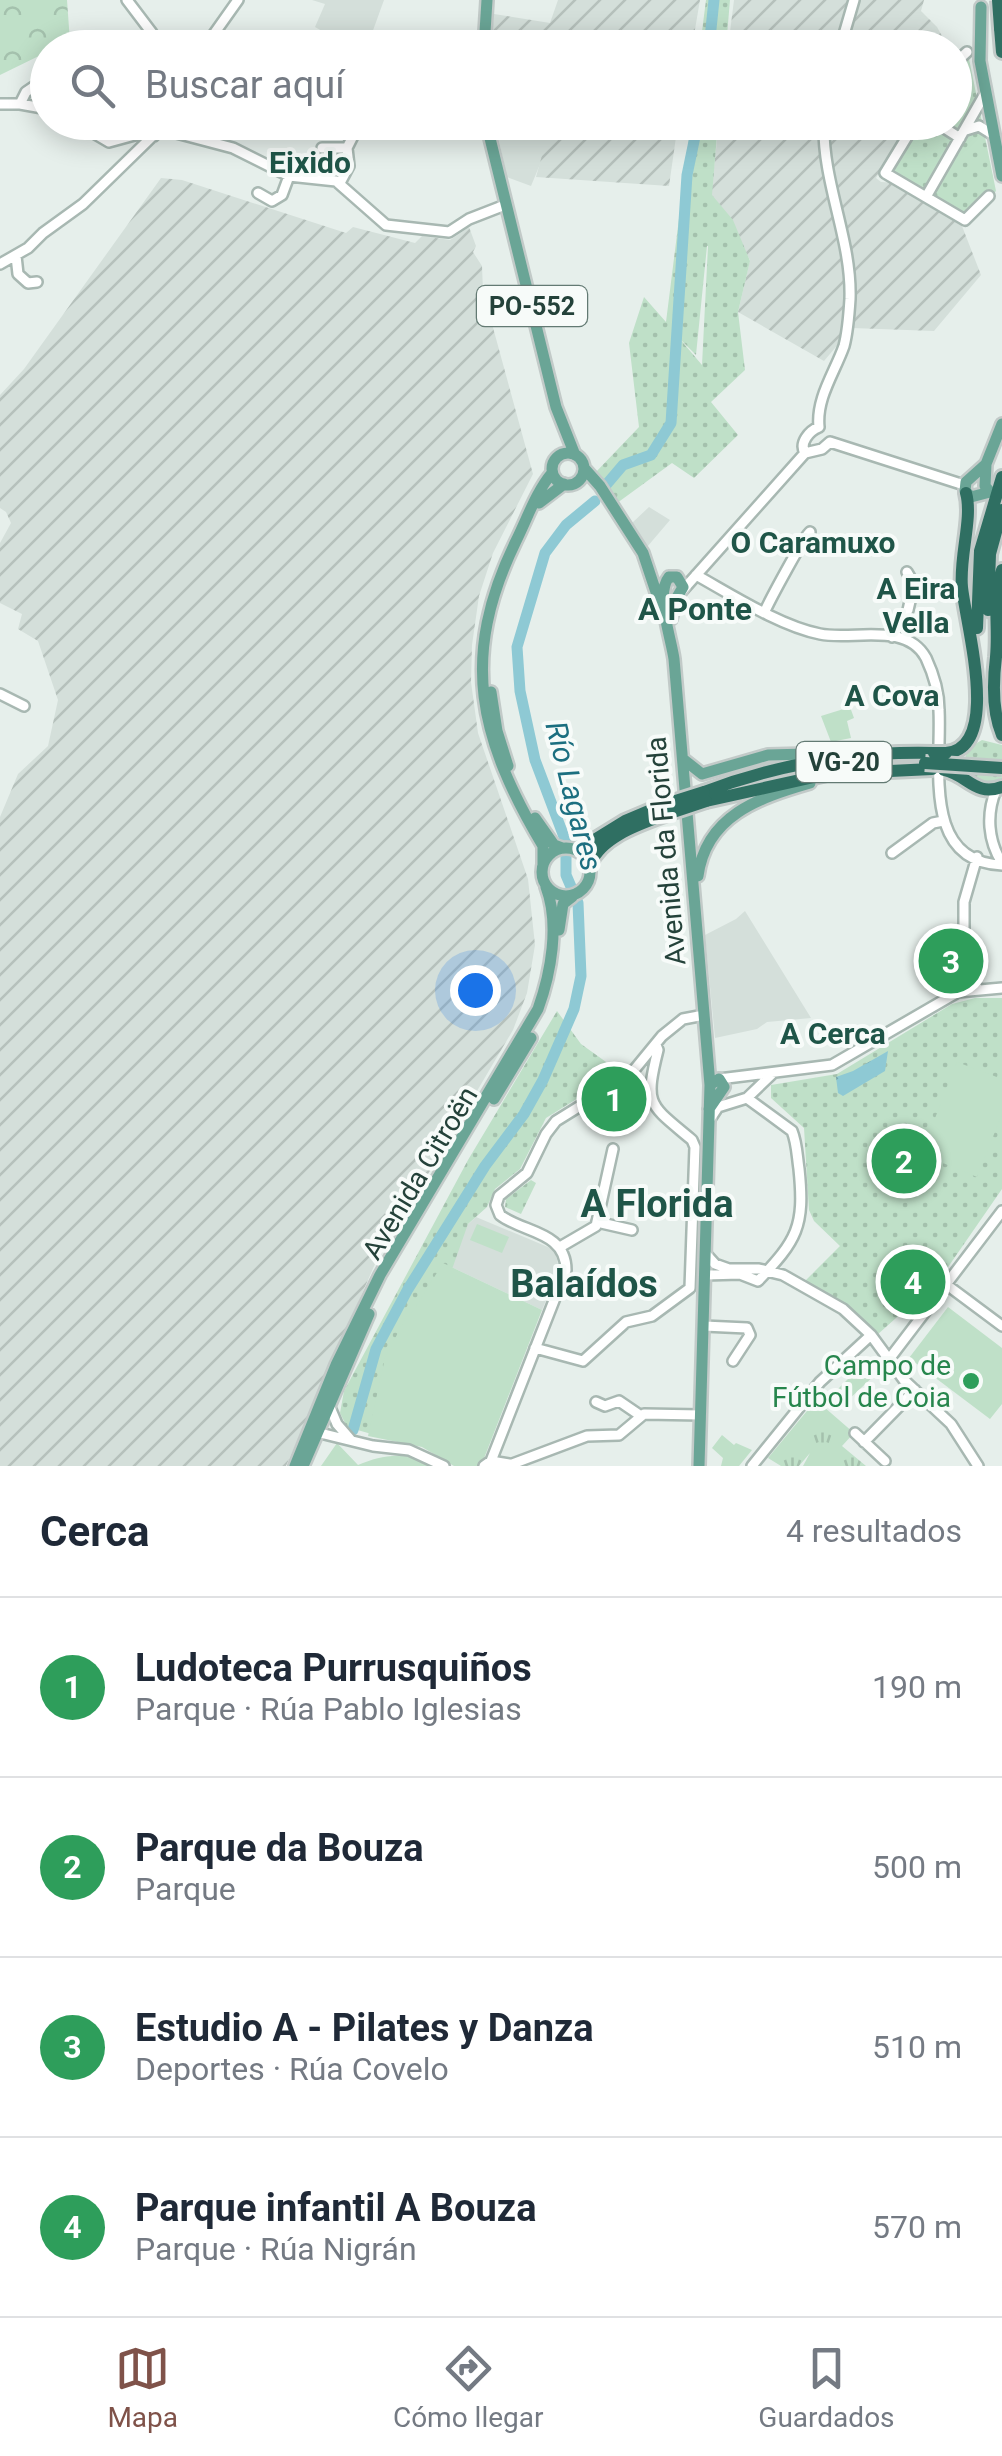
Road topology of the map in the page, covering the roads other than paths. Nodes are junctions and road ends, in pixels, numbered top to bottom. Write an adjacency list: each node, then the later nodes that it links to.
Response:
1 (127, 0): 7 (street)
2 (238, 0): 8 (street)
3 (488, 0): 9 (main road)
4 (854, 0): 10 (street)
5 (998, 0): 6 (highway, bridge)
6 (990, 14): 11 (highway); 13 (main road)
7 (150, 30)
8 (217, 30)
9 (486, 30)
10 (845, 30)
11 (1002, 52)
12 (30, 89): 15 (street)
13 (986, 92): 17 (street); 19 (main road)
14 (0, 104): 15 (street)
15 (20, 104): 16 (street)
16 (30, 106)
17 (972, 117)
18 (972, 129): 19 (street)
19 (994, 136): 30 (main road)
20 (150, 140): 36 (street)
21 (203, 140): 29 (street)
22 (351, 140): 28 (street)
23 (490, 140): 35 (main road, PO-552)
24 (825, 140): 41 (street)
25 (905, 140): 34 (street)
26 (959, 140): 34 (street)
27 (322, 148): 28 (street)
28 (347, 148): 31 (street)
29 (289, 176): 31 (street); 32 (street)
30 (1002, 176)
31 (340, 183): 35 (street)
32 (258, 193)
33 (989, 196): 34 (street)
34 (926, 197)
35 (505, 205): 39 (main road, PO-552)
36 (16, 256): 37 (street); 38 (street)
37 (1, 263)
38 (37, 282)
39 (556, 408): 44 (main road); 45 (main road)
40 (1002, 424): 50 (main road)
41 (819, 427): 42 (street); 43 (street)
42 (830, 442): 43 (street); 50 (street)
43 (805, 454): 55 (street)
44 (576, 455): 45 (main road); 46 (main road)
45 (556, 458): 47 (main road)
46 (584, 468): 49 (main road); 51 (main road, Avenida da Florida)
47 (552, 473): 49 (main road); 81 (main road)
48 (1002, 477): 65 (highway)
49 (568, 484): 51 (main road, Avenida da Florida); 84 (main road)
50 (976, 486): 65 (highway)
51 (598, 490): 54 (main road, Avenida da Florida)
52 (1002, 510): 66 (highway)
53 (810, 532): 62 (street)
54 (643, 553): 56 (main road, Avenida da Florida); 60 (main road, Avenida da Florida)
55 (702, 565): 59 (street); 60 (street)
56 (648, 569): 61 (main road, Avenida da Florida); 63 (main road, Avenida da Florida)
57 (1002, 570): 66 (highway)
58 (907, 572): 64 (street)
59 (696, 576): 61 (street); 62 (street)
60 (673, 577): 61 (main road)
61 (675, 592): 63 (main road, Avenida da Florida)
62 (765, 611): 64 (street)
63 (669, 630): 73 (main road, Avenida da Florida)
64 (892, 636): 83 (street)
65 (977, 651): 70 (highway)
66 (993, 667): 69 (highway)
67 (0, 694): 68 (street)
68 (24, 706)
69 (1002, 737): 70 (highway)
70 (975, 738): 71 (highway)
71 (964, 748): 72 (highway); 77 (highway)
72 (890, 753): 73 (main road); 79 (highway)
73 (683, 759): 92 (main road, Avenida da Florida)
74 (1002, 766): 79 (highway, VG-20, bridge)
75 (880, 770): 77 (highway); 79 (highway); 92 (main road)
76 (497, 776): 81 (main road)
77 (966, 781): 78 (highway); 82 (street)
78 (999, 788): 82 (street)
79 (705, 796): 80 (highway, VG-20, bridge)
80 (665, 810): 85 (highway, VG-20); 89 (highway, VG-20)
81 (523, 811): 88 (main road)
82 (989, 818): 90 (street)
83 (943, 821): 86 (street); 87 (street)
84 (557, 848): 85 (main road); 88 (main road)
85 (578, 850): 89 (main road)
86 (892, 853)
87 (976, 857): 90 (street); 94 (street)
88 (543, 864): 91 (main road)
89 (590, 864): 93 (main road)
90 (1002, 864)
91 (546, 887): 93 (main road); 128 (main road, Avenida Citroën)
92 (694, 889): 98 (main road, Avenida da Florida)
93 (567, 899): 128 (main road, Avenida Citroën)
94 (964, 956): 95 (street); 97 (street)
95 (977, 988): 96 (street); 97 (street)
96 (1002, 988)
97 (958, 992): 101 (street)
98 (704, 1014): 99 (street); 105 (main road, Avenida da Florida)
99 (656, 1045): 100 (street); 103 (street)
100 (646, 1059): 102 (street); 103 (street)
101 (774, 1072): 104 (street); 106 (street)
102 (630, 1075): 103 (street); 112 (street)
103 (652, 1075): 123 (street)
104 (747, 1076): 105 (street); 106 (street)
105 (715, 1083): 106 (street); 107 (main road)
106 (745, 1097): 107 (street); 114 (street)
107 (709, 1115): 113 (main road)
108 (613, 1149): 110 (street)
109 (1002, 1211): 119 (street)
110 (598, 1222): 111 (street); 112 (street)
111 (632, 1230)
112 (560, 1247): 123 (street)
113 (706, 1254): 116 (street); 118 (main road)
114 (778, 1260): 115 (street); 117 (street)
115 (763, 1270): 116 (street); 116 (street); 117 (street)
116 (725, 1271): 118 (street)
117 (783, 1275): 122 (street)
118 (705, 1276): 120 (main road)
119 (948, 1285): 121 (street); 124 (street)
120 (704, 1326): 125 (street); 129 (main road)
121 (1002, 1326)
122 (870, 1335): 124 (street); 141 (street)
123 (535, 1348): 136 (street)
124 (890, 1358): 126 (street)
125 (734, 1361)
126 (915, 1390): 134 (street); 142 (street)
127 (596, 1402): 130 (street)
128 (325, 1403): 131 (main road, Avenida Citroën); 133 (street)
129 (701, 1415): 130 (street); 140 (main road)
130 (641, 1416): 136 (street)
131 (313, 1431): 133 (street); 137 (main road, Avenida Citroën); 138 (main road, Avenida Citroën)
132 (855, 1434): 134 (street)
133 (350, 1439): 139 (street)
134 (864, 1442): 135 (street)
135 (885, 1461)
136 (498, 1464)
137 (295, 1466)
138 (303, 1466)
139 (444, 1466)
140 (699, 1466)
141 (752, 1466)
142 (978, 1466)

